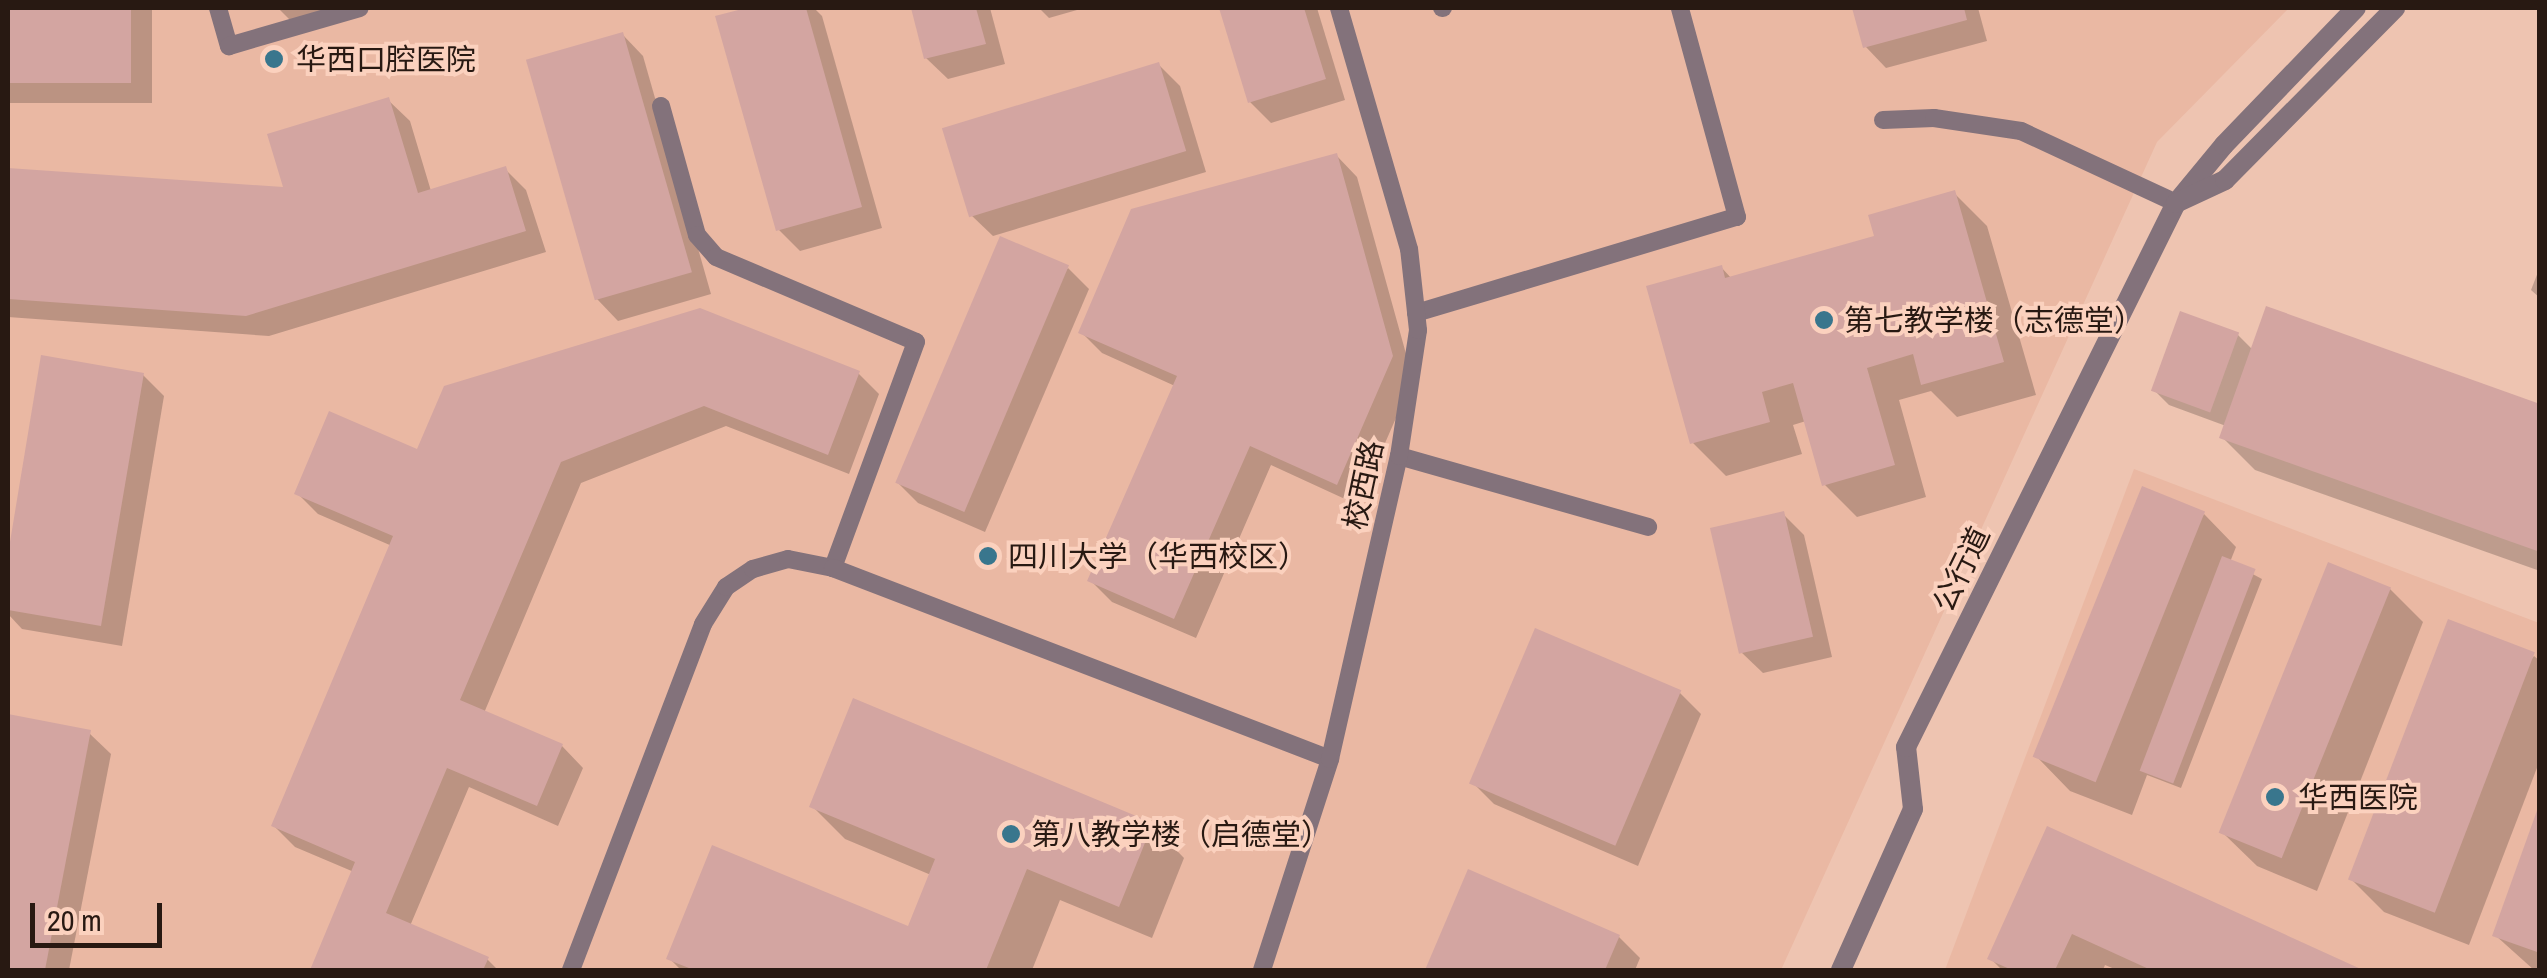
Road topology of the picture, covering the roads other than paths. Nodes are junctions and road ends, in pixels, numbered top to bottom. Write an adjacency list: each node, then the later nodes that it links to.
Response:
1 (218, 8): 2 (lane)
2 (360, 8)
3 (1339, 8): 10 (lane, 校西路)
4 (1680, 8): 10 (lane)
5 (2356, 8): 9 (street, 公行道)
6 (2395, 8): 9 (street)
7 (661, 106): 13 (lane)
8 (1883, 120): 9 (lane)
9 (2176, 203): 17 (street, 公行道)
10 (1416, 313): 11 (lane, 校西路)
11 (1399, 456): 12 (lane); 14 (lane, 校西路)
12 (1648, 527)
13 (834, 568): 14 (lane); 15 (lane)
14 (1330, 759): 16 (lane, 校西路)
15 (571, 970)
16 (1262, 970)
17 (1840, 970)

